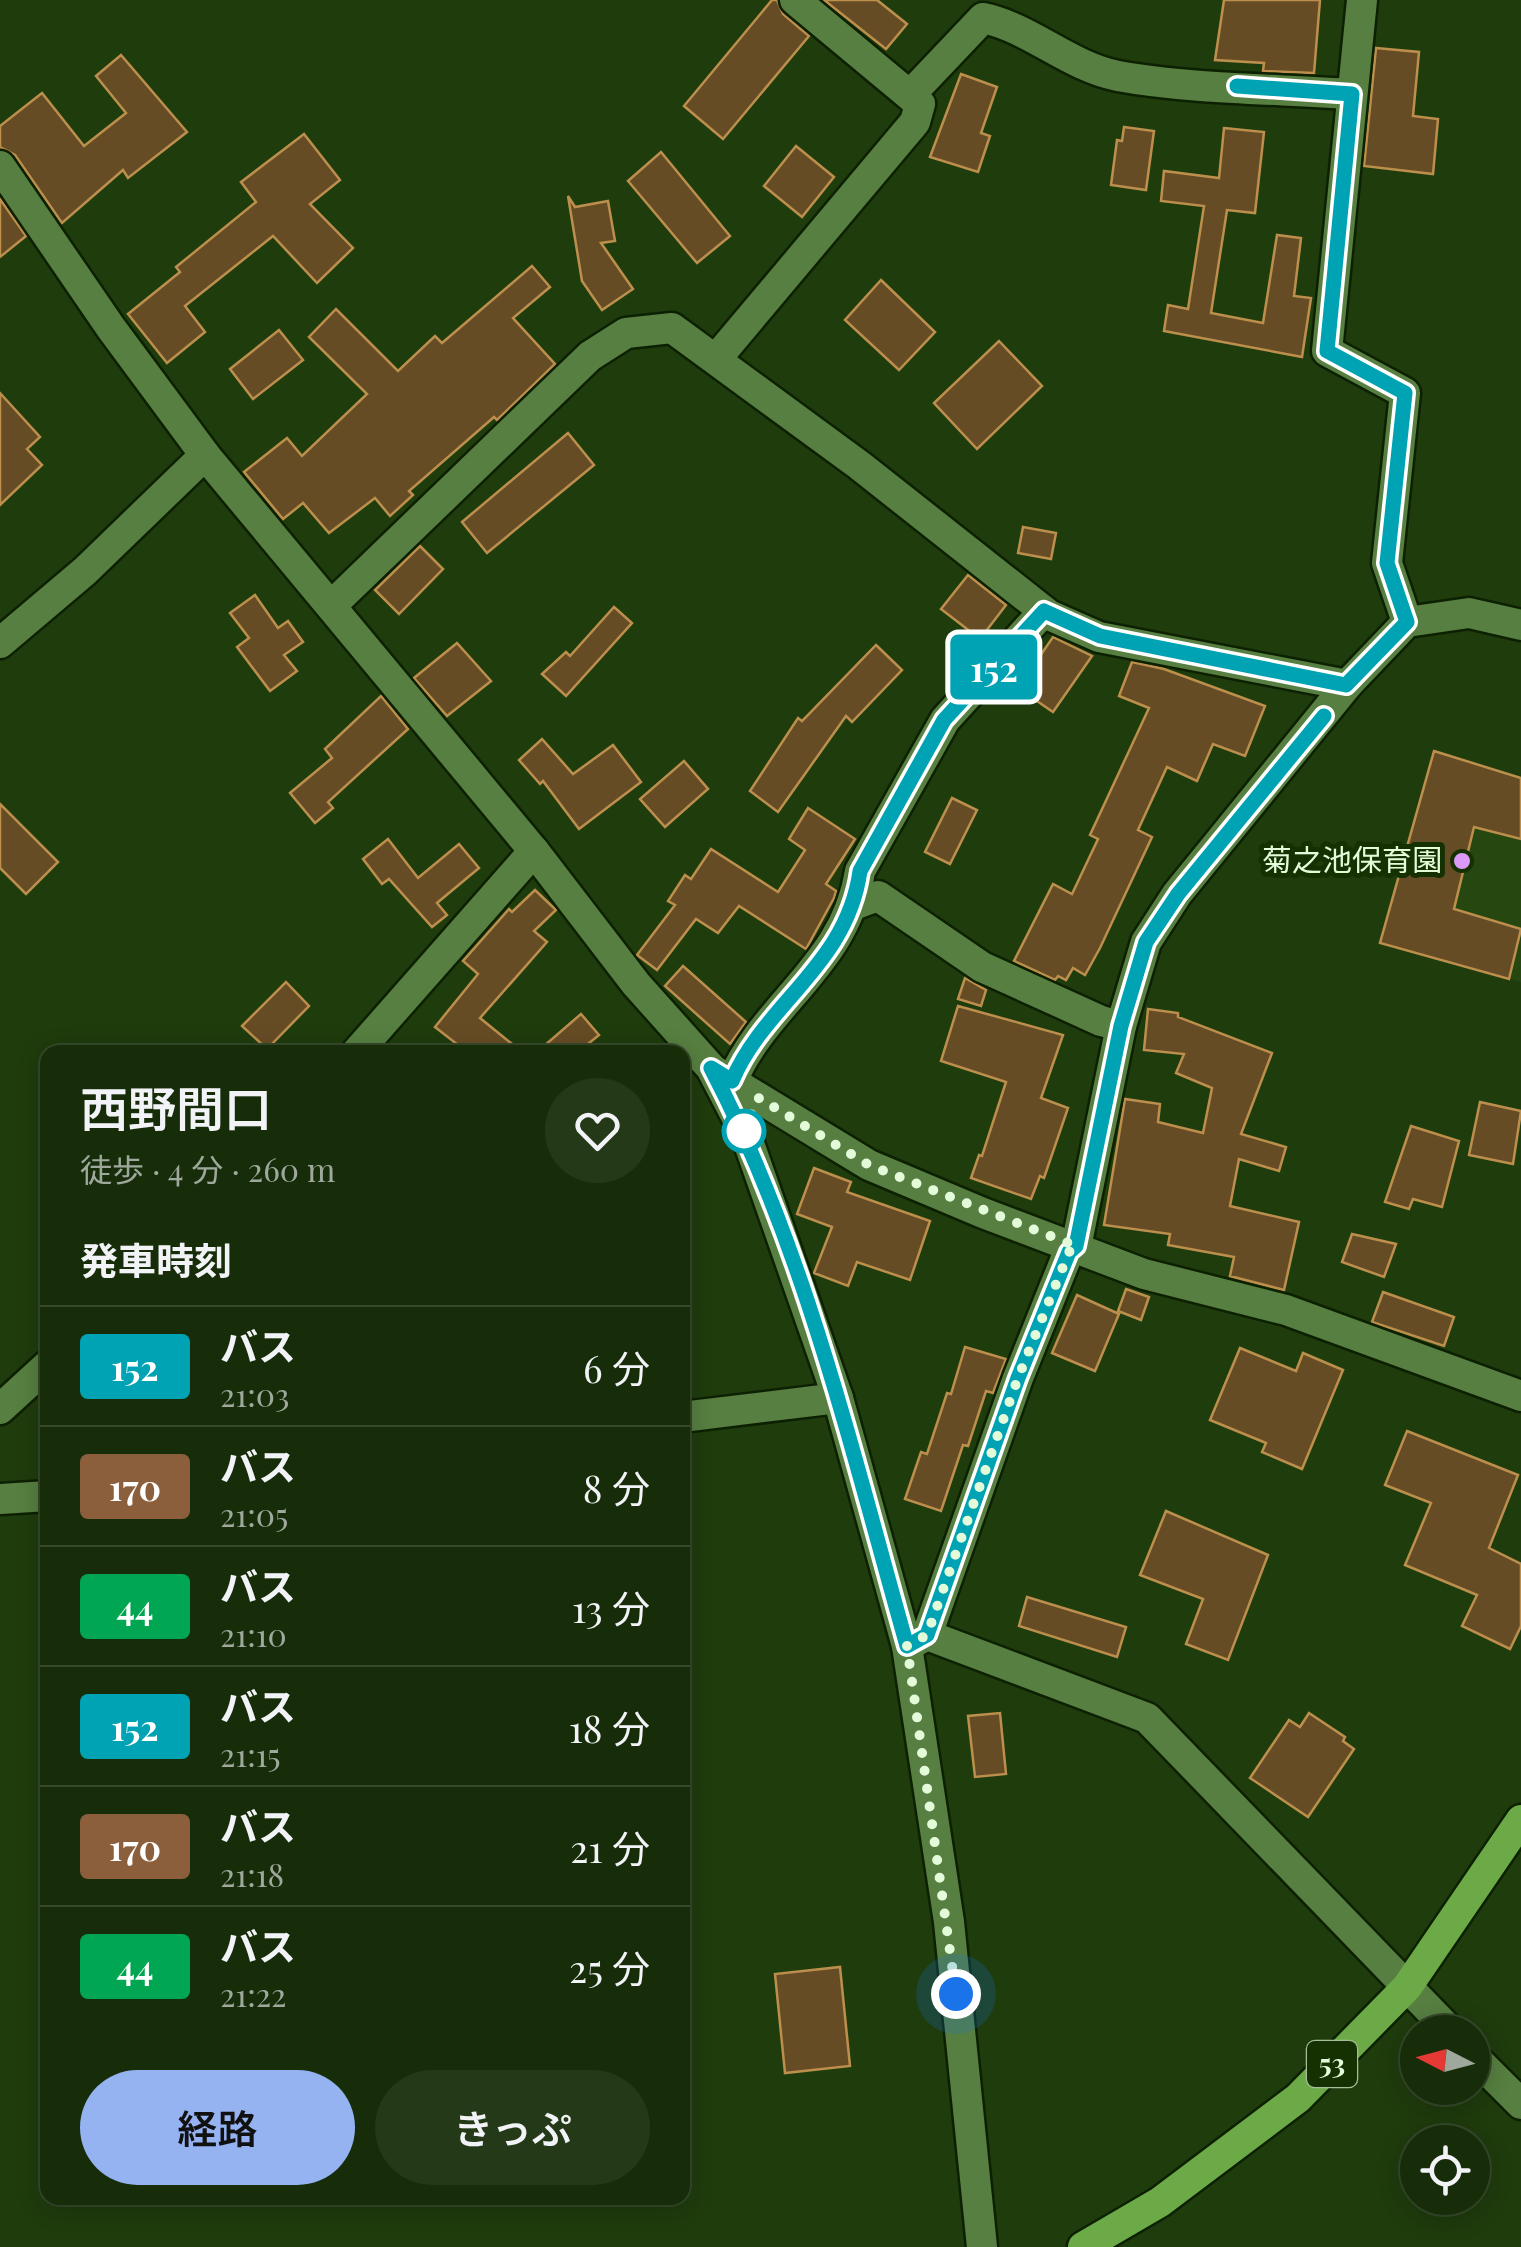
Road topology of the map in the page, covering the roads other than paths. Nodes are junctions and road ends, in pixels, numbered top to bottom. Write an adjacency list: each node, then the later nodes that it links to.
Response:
1 (794, 0): 4 (street)
2 (1362, 0): 3 (street)
3 (1352, 94): 4 (street); 10 (street)
4 (910, 95): 6 (street)
5 (0, 166): 7 (street)
6 (716, 359): 8 (street); 9 (street)
7 (205, 454): 8 (street); 12 (street)
8 (332, 605): 14 (street)
9 (1044, 611): 13 (street); 15 (street)
10 (1407, 622): 11 (street); 13 (street)
11 (1521, 625)
12 (0, 644)
13 (1346, 685): 16 (street)
14 (534, 851): 17 (street); 18 (street)
15 (852, 906): 16 (street); 18 (street)
16 (1121, 1026): 19 (street)
17 (363, 1045)
18 (721, 1074): 19 (street); 22 (street)
19 (1076, 1246): 21 (street); 27 (street)
20 (40, 1372): 23 (street)
21 (1521, 1396)
22 (838, 1398): 24 (street); 27 (street)
23 (0, 1409)
24 (690, 1416)
25 (40, 1496): 26 (street)
26 (0, 1498)
27 (917, 1641): 29 (street); 33 (street)
28 (1521, 1820): 29 (main road, 53)
29 (1407, 1988): 30 (street); 34 (main road, 53)
30 (1434, 2015)
31 (1490, 2073): 32 (street)
32 (1521, 2104)
33 (982, 2247)
34 (1083, 2247)

